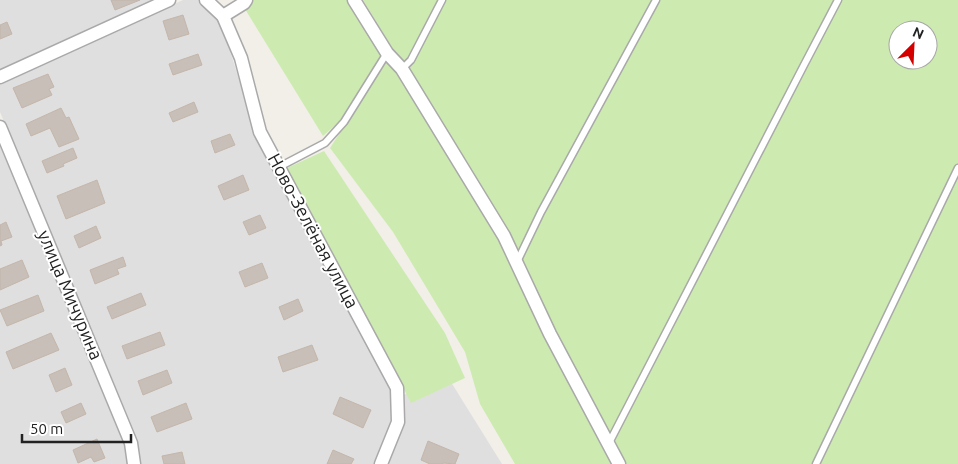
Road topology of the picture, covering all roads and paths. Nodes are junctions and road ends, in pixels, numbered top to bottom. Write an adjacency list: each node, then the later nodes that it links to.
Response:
1 (169, 0): 11 (street)
2 (206, 0): 8 (street, Ново-Зелёная улица)
3 (246, 0): 8 (street)
4 (354, 0): 9 (street)
5 (442, 0): 10 (lane)
6 (656, 0): 15 (lane)
7 (838, 0): 16 (lane)
8 (223, 16): 13 (street, Ново-Зелёная улица)
9 (387, 53): 10 (street); 13 (lane)
10 (402, 69): 15 (street)
11 (0, 77)
12 (0, 128): 17 (street, улица Мичурина)
13 (279, 167): 18 (street, Ново-Зелёная улица)
14 (958, 168): 20 (lane)
15 (516, 262): 16 (street)
16 (608, 445): 19 (street)
17 (134, 464)
18 (381, 464)
19 (619, 464)
20 (816, 464)

